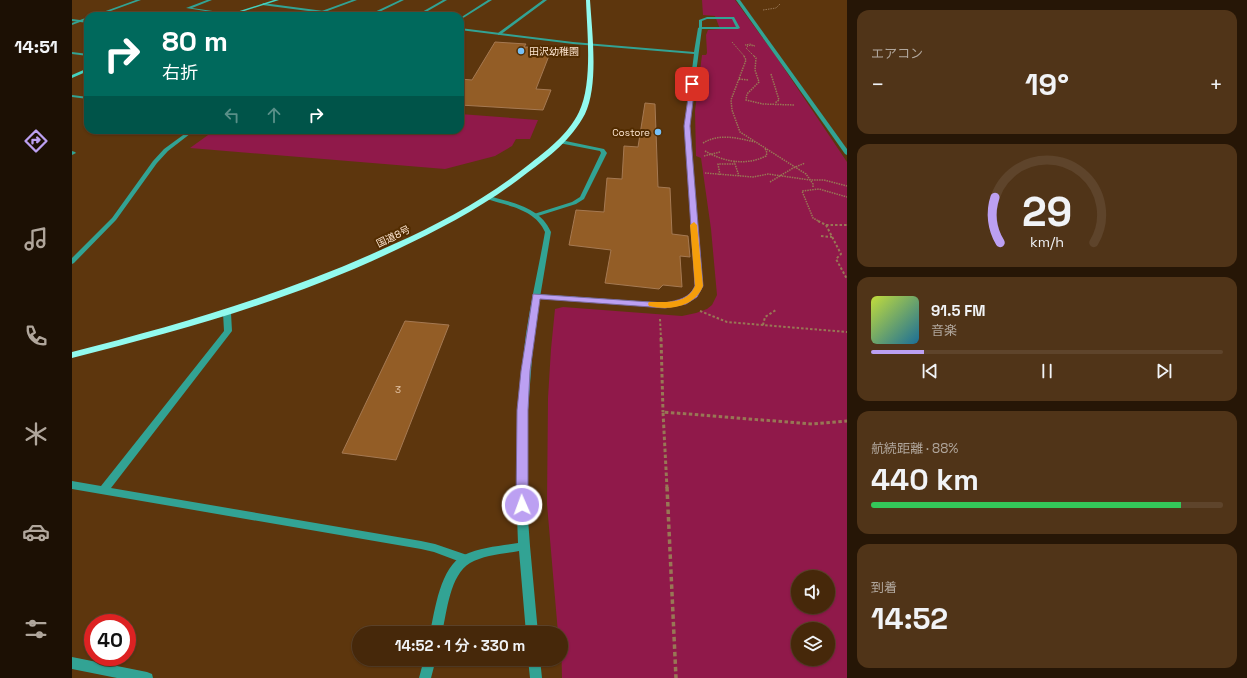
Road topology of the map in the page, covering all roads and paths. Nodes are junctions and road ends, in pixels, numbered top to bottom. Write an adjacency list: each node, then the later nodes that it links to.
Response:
1 (138, 0): 14 (street)
2 (210, 0): 15 (street)
3 (277, 0): 11 (main road)
4 (355, 0): 17 (street)
5 (402, 0): 18 (street)
6 (445, 0): 19 (street)
7 (490, 0): 20 (street)
8 (545, 0): 28 (street)
9 (588, 0): 30 (highway, 国道8号)
10 (738, 0): 45 (street)
11 (264, 4): 16 (main road); 17 (street)
12 (780, 4): 13 (path)
13 (758, 10)
14 (105, 12)
15 (217, 12)
16 (238, 12)
17 (321, 12)
18 (376, 12)
19 (424, 12)
20 (464, 16)
21 (72, 20): 23 (street)
22 (84, 20): 23 (street)
23 (80, 21): 24 (street); 25 (street)
24 (84, 22)
25 (72, 24)
26 (700, 28): 26 (street); 35 (street)
27 (464, 30): 28 (street)
28 (499, 34): 30 (street)
29 (731, 40): 40 (path)
30 (590, 45): 35 (street); 47 (highway, 国道8号)
31 (748, 46): 44 (path)
32 (752, 47): 33 (path)
33 (755, 49)
34 (72, 53): 36 (street)
35 (696, 53): 74 (street)
36 (84, 54)
37 (770, 69): 44 (path)
38 (84, 71): 39 (main road)
39 (72, 77)
40 (739, 79): 41 (path); 48 (path)
41 (749, 80)
42 (72, 96): 43 (street)
43 (84, 98)
44 (773, 104): 45 (path)
45 (813, 105): 51 (street)
46 (188, 134): 72 (street)
47 (561, 142): 66 (highway, 国道8号); 67 (street)
48 (759, 143): 49 (path); 53 (path)
49 (764, 146): 53 (path); 56 (path)
50 (720, 152): 52 (path)
51 (847, 153)
52 (712, 154)
53 (734, 160): 55 (path)
54 (805, 163): 56 (path)
55 (735, 164): 58 (path); 59 (path)
56 (795, 166): 60 (path); 61 (path)
57 (699, 173): 58 (path)
58 (720, 175): 59 (path)
59 (739, 176): 60 (path)
60 (780, 176): 61 (path); 62 (path)
61 (810, 180): 63 (path); 64 (path)
62 (770, 182)
63 (847, 186)
64 (813, 188): 65 (path); 68 (path)
65 (847, 197)
66 (489, 198): 67 (street); 77 (highway, 国道8号)
67 (536, 215): 74 (street)
68 (826, 225): 69 (path); 71 (path)
69 (847, 226)
70 (821, 236): 71 (path)
71 (832, 237): 73 (path)
72 (72, 262)
73 (847, 279)
74 (536, 296): 86 (street)
75 (698, 310): 79 (path)
76 (776, 310): 79 (path)
77 (227, 313): 81 (highway, 国道8号); 85 (street)
78 (660, 313): 82 (path)
79 (763, 325): 80 (path)
80 (847, 332)
81 (72, 355)
82 (663, 412): 83 (path); 96 (path)
83 (847, 420)
84 (72, 485): 85 (street)
85 (104, 490): 87 (street)
86 (524, 546): 87 (street); 89 (street)
87 (466, 559): 88 (street)
88 (438, 626)
89 (531, 626)
90 (72, 663): 93 (street)
91 (428, 666): 94 (street)
92 (535, 666): 95 (street)
93 (147, 678)
94 (425, 678)
95 (536, 678)
96 (676, 678)

